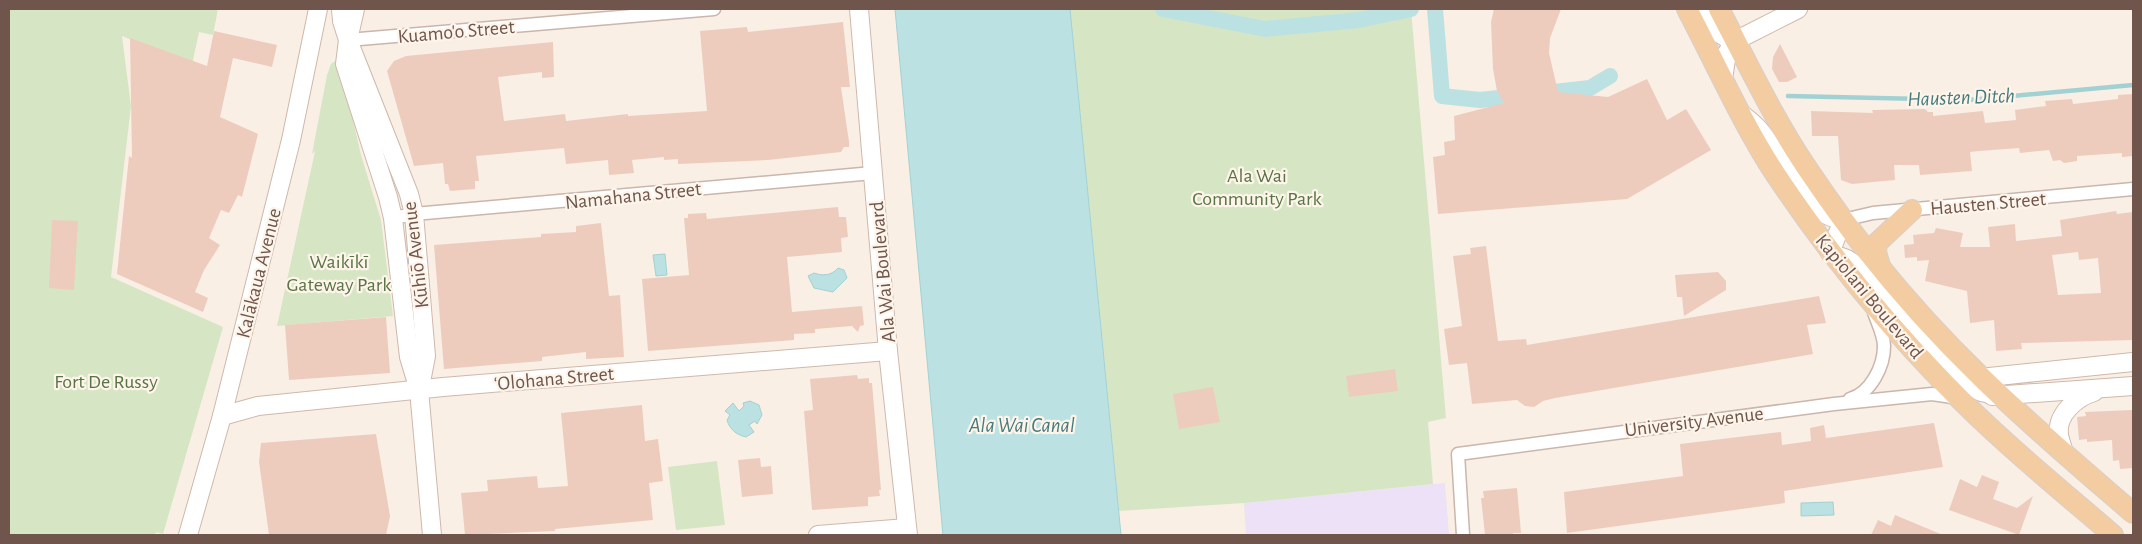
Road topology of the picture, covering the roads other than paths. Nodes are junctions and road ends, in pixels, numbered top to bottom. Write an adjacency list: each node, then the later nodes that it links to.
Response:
1 (318, 9): 31 (street, Kalākaua Avenue)
2 (341, 9): 10 (street, Kūhiō Avenue)
3 (355, 9): 10 (street)
4 (714, 9): 10 (street, Kuamo'o Street)
5 (859, 9): 14 (street, Ala Wai Boulevard)
6 (1687, 9): 12 (main road, Kapiolani Boulevard)
7 (1698, 9): 11 (street)
8 (1719, 9): 11 (main road, Kapiolani Boulevard)
9 (1798, 9): 11 (street)
10 (348, 40): 17 (street, Kūhiō Avenue); 18 (street, Kūhiō Avenue)
11 (1735, 40): 12 (street); 19 (main road, Kapiolani Boulevard)
12 (1723, 79): 13 (main road, Kapiolani Boulevard)
13 (1742, 114): 19 (street); 20 (main road, Kapiolani Boulevard)
14 (873, 173): 17 (street, Namahana Street); 23 (street, Ala Wai Boulevard)
15 (2133, 189): 16 (street, Hausten Street)
16 (1912, 210): 19 (street, Hausten Street); 21 (main road)
17 (414, 214): 18 (street, Namahana Street); 28 (street, Kūhiō Avenue)
18 (393, 218): 28 (street, Kūhiō Avenue)
19 (1843, 220): 20 (street); 21 (main road, Kapiolani Boulevard)
20 (1830, 253): 22 (main road, Kapiolani Boulevard); 26 (street)
21 (1880, 266): 26 (main road, Kapiolani Boulevard)
22 (1872, 304): 26 (main road, Kapiolani Boulevard); 30 (street)
23 (888, 351): 28 (street, ʻOlohana Street); 34 (street, Ala Wai Boulevard)
24 (2133, 362): 26 (street, University Avenue)
25 (2133, 386): 27 (street, University Avenue)
26 (1956, 387): 29 (main road, Kapiolani Boulevard); 29 (street, University Avenue); 30 (street, University Avenue); 39 (main road, Kapiolani Boulevard)
27 (2104, 389): 29 (street, University Avenue); 32 (street)
28 (420, 390): 31 (street, ʻOlohana Street); 36 (street, Kūhiō Avenue)
29 (2000, 396): 32 (main road, Kapiolani Boulevard)
30 (1834, 404): 38 (street, University Avenue)
31 (222, 416): 35 (street, Kalākaua Avenue)
32 (2064, 454): 33 (main road, Kapiolani Boulevard)
33 (2133, 513)
34 (907, 532): 37 (street)
35 (188, 535)
36 (432, 535)
37 (818, 535)
38 (1463, 535)
39 (2113, 535)

